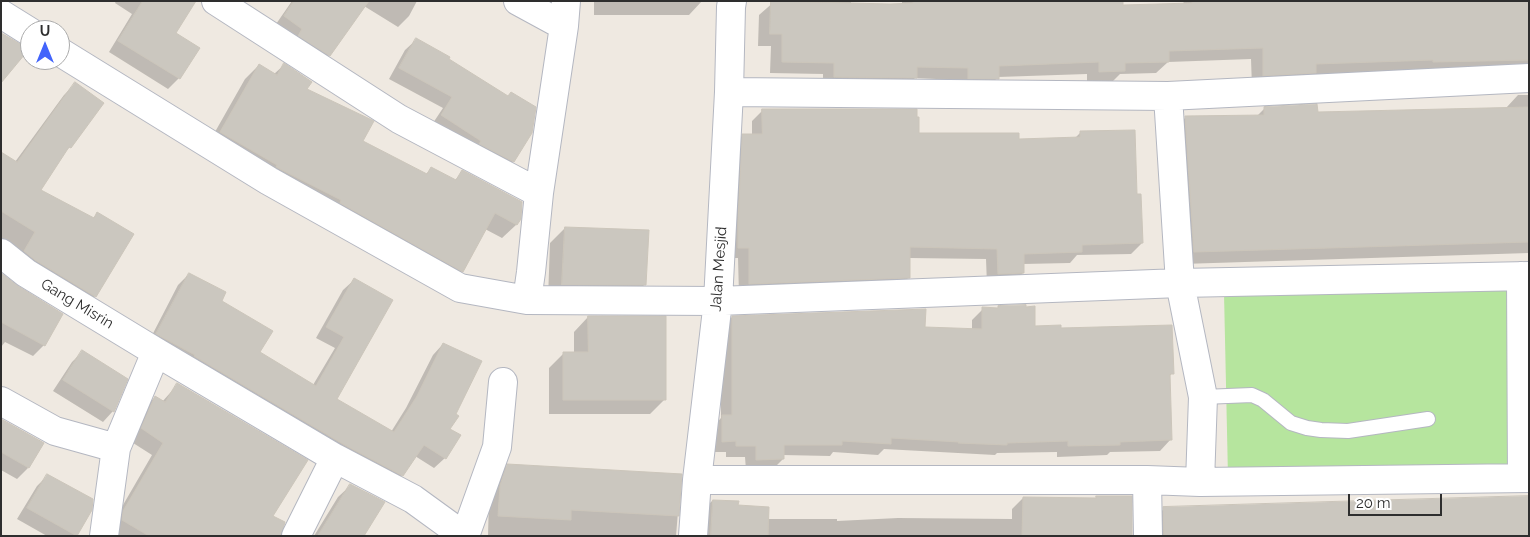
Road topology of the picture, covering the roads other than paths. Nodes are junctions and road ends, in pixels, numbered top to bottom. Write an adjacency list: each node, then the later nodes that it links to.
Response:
1 (216, 1): 11 (street)
2 (518, 1): 4 (street)
3 (732, 1): 9 (street, Jalan Mesjid)
4 (565, 13): 11 (street)
5 (1, 14): 6 (street)
6 (20, 26)
7 (70, 58): 15 (street)
8 (1529, 78): 10 (street)
9 (729, 92): 10 (street); 16 (street, Jalan Mesjid)
10 (1168, 96): 14 (street)
11 (539, 193): 15 (street)
12 (1, 253): 17 (street, Gang Misrin)
13 (1525, 276): 14 (street); 24 (street)
14 (1180, 283): 16 (street); 19 (street)
15 (527, 300): 16 (street)
16 (718, 301): 25 (street, Jalan Mesjid)
17 (156, 352): 22 (street); 23 (street, Gang Misrin)
18 (503, 382): 30 (street)
19 (1203, 397): 21 (lane); 27 (street)
20 (1, 401): 22 (street)
21 (1428, 419)
22 (116, 448): 28 (street)
23 (335, 458): 29 (street); 30 (street, Gang Misrin)
24 (1525, 478): 27 (street)
25 (697, 480): 26 (street); 31 (street, Jalan Mesjid)
26 (1147, 480): 27 (street); 32 (street)
27 (1200, 482)
28 (104, 536)
29 (296, 536)
30 (464, 536)
31 (693, 536)
32 (1148, 536)

